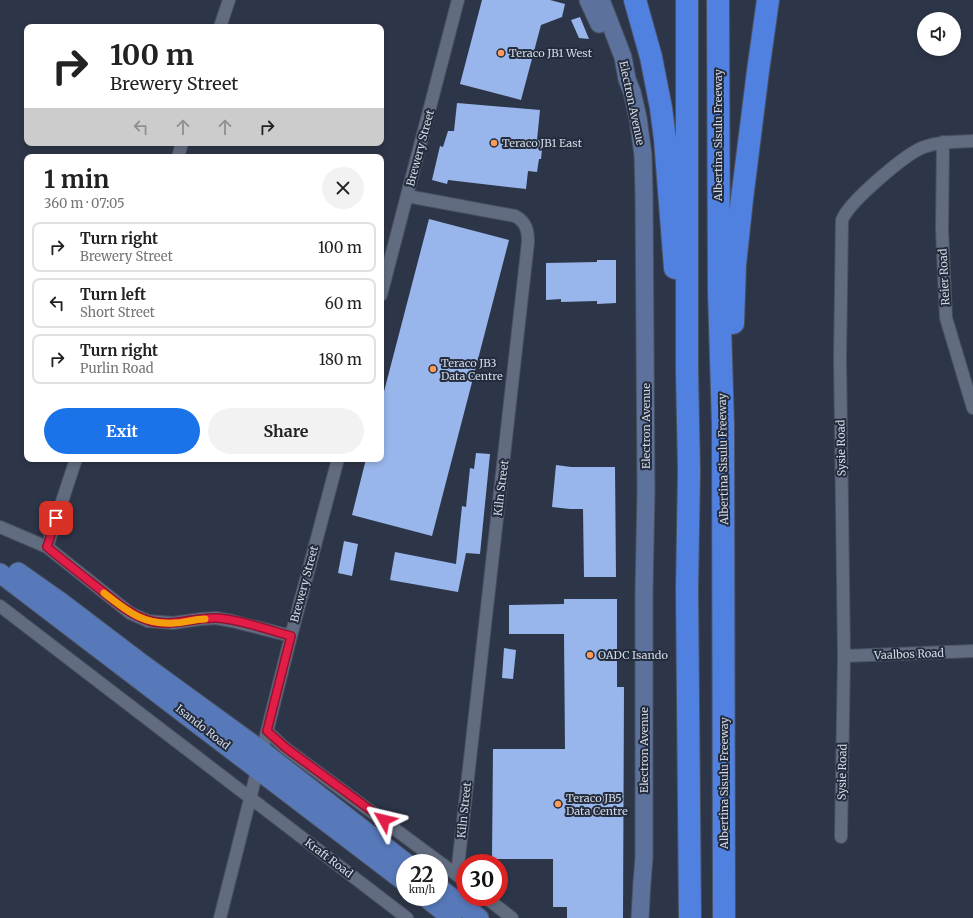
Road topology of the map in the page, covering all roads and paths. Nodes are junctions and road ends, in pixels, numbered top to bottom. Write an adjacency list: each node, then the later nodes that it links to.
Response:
1 (229, 0): 9 (street)
2 (458, 0): 13 (street, Brewery Street)
3 (588, 0): 10 (main road)
4 (601, 0): 10 (main road, Electron Avenue)
5 (635, 0): 15 (highway)
6 (686, 0): 15 (highway)
7 (718, 0): 17 (highway, Albertina Sisulu Freeway)
8 (768, 0): 17 (highway)
9 (221, 24)
10 (627, 79): 35 (main road, Electron Avenue)
11 (973, 141): 12 (street, Sysie Road)
12 (943, 142): 16 (street, Reier Road); 27 (street, Sysie Road)
13 (407, 196): 14 (street, Brewery Street); 33 (street, Kiln Street)
14 (384, 284)
15 (687, 371): 48 (highway)
16 (973, 408)
17 (723, 426): 49 (highway, Albertina Sisulu Freeway)
18 (75, 462): 21 (street)
19 (337, 462): 25 (street, Brewery Street)
20 (0, 527): 21 (street)
21 (47, 547): 25 (street)
22 (0, 561): 29 (main road, Isando Road)
23 (0, 573): 30 (main road, Isando Road)
24 (0, 606): 31 (street)
25 (291, 636): 28 (street, Brewery Street)
26 (973, 652): 27 (street, Vaalbos Road)
27 (844, 656): 32 (street, Sysie Road)
28 (267, 731): 29 (street, Brewery Street); 36 (street)
29 (262, 751): 30 (street, Brewery Street); 34 (main road, Isando Road)
30 (257, 769): 31 (street, Brewery Street); 37 (main road, Isando Road)
31 (251, 799): 41 (street, Brewery Street); 42 (street, Kraft Road)
32 (841, 837)
33 (464, 854)
34 (396, 855)
35 (644, 858): 46 (main road, Electron Avenue); 47 (main road, Electron Avenue)
36 (456, 874)
37 (396, 875)
38 (448, 895): 44 (main road)
39 (437, 906): 43 (main road)
40 (497, 906): 45 (street)
41 (220, 918)
42 (407, 918)
43 (452, 918)
44 (479, 918)
45 (512, 918)
46 (640, 918)
47 (652, 918)
48 (690, 918)
49 (724, 918)

